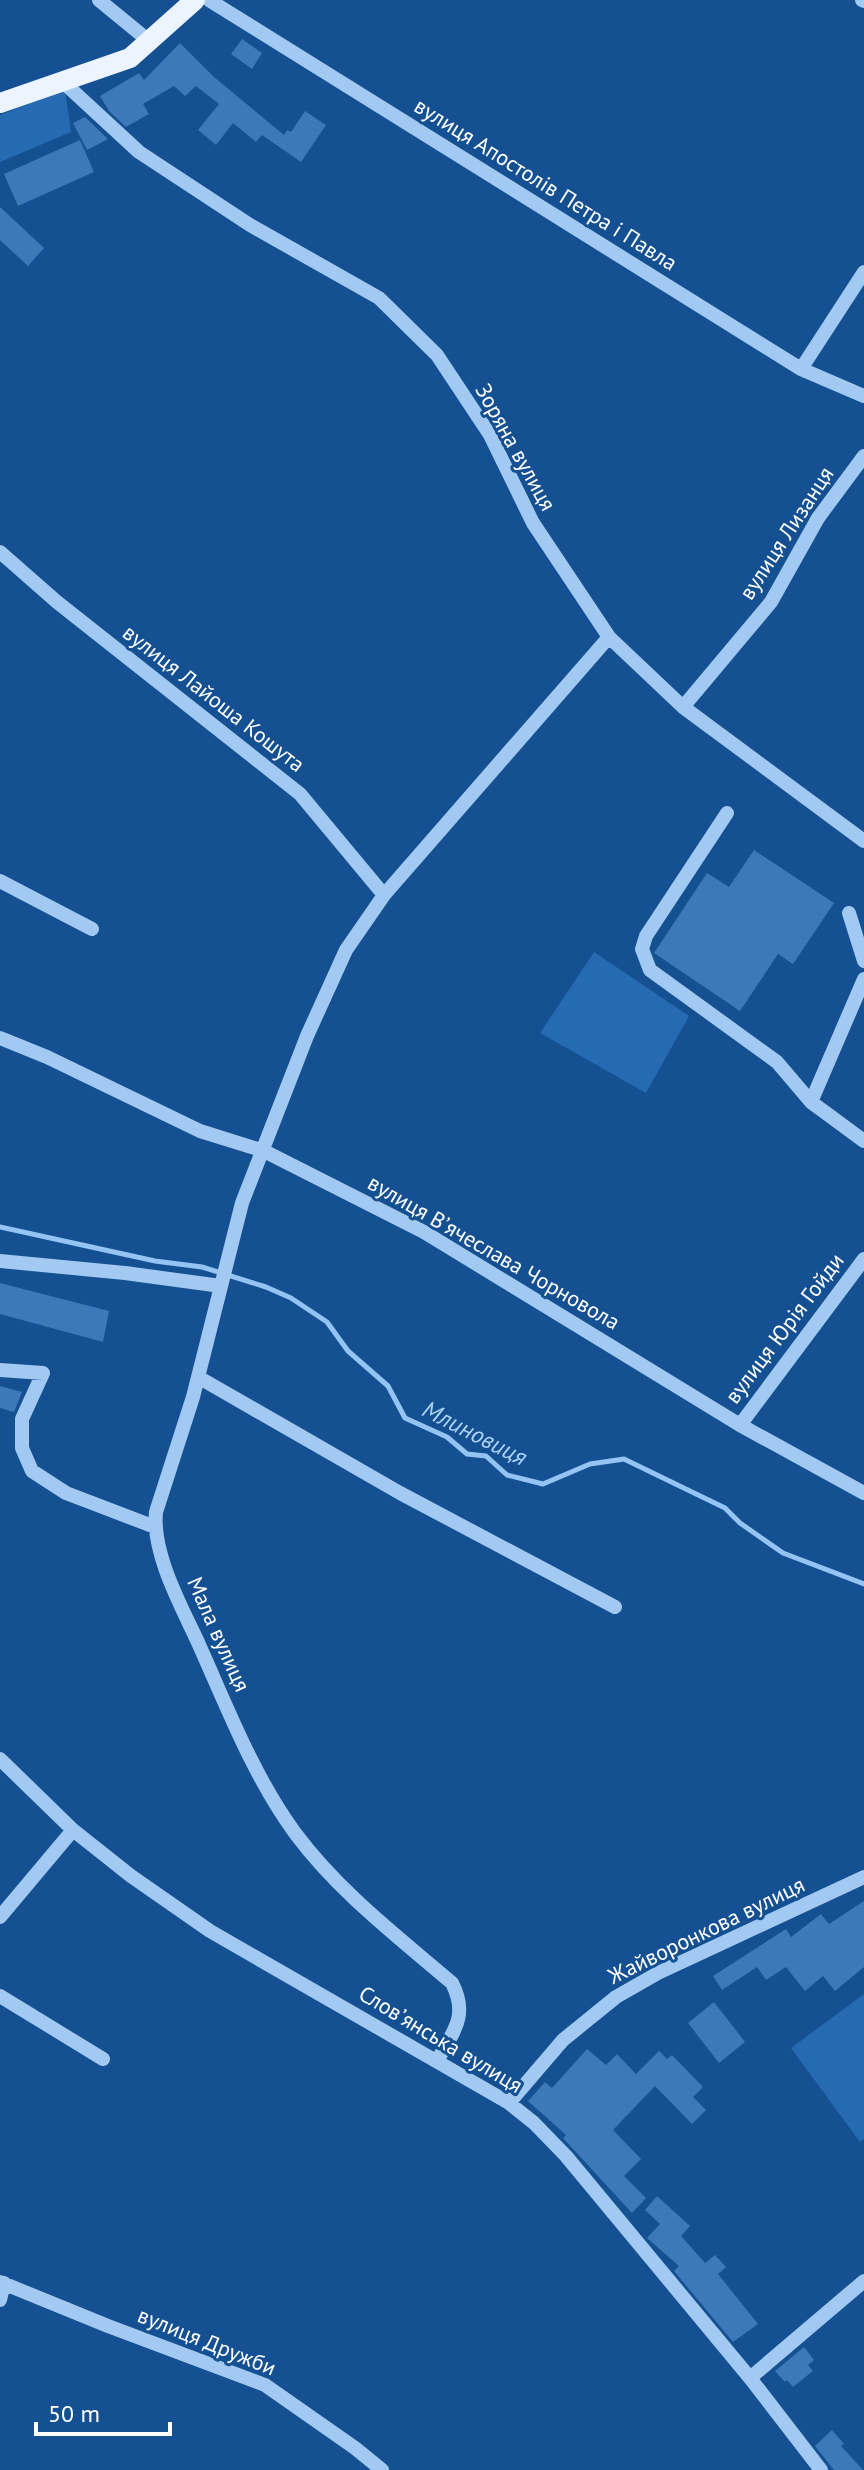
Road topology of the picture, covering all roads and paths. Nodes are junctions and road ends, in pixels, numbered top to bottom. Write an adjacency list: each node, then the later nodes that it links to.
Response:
1 (99, 0): 4 (street)
2 (195, 0): 4 (main road)
3 (209, 0): 8 (street, вулиця Апостолів Петра і Павла)
4 (149, 41): 5 (main road)
5 (62, 81): 6 (main road); 12 (street, Зоряна вулиця)
6 (0, 103)
7 (864, 272): 8 (street)
8 (801, 369): 9 (street, вулиця Апостолів Петра і Павла)
9 (864, 396)
10 (864, 456): 13 (street, вулиця Лизанця)
11 (0, 552): 17 (street, вулиця Лайоша Кошута)
12 (609, 637): 13 (street, Зоряна вулиця); 17 (street, Мала вулиця)
13 (683, 707): 15 (street, Зоряна вулиця)
14 (727, 813): 23 (street)
15 (864, 841)
16 (0, 881): 19 (street)
17 (384, 895): 25 (street, Мала вулиця)
18 (849, 913): 20 (street)
19 (92, 929)
20 (864, 961)
21 (864, 979): 23 (street)
22 (0, 1038): 25 (street, вулиця Вʼячеслава Чорновола)
23 (811, 1102): 24 (street)
24 (864, 1141)
25 (264, 1151): 28 (street, Мала вулиця); 31 (street, вулиця Вʼячеслава Чорновола)
26 (864, 1259): 31 (street, вулиця Юрія Гойди)
27 (0, 1261): 28 (street)
28 (221, 1286): 30 (street, Мала вулиця)
29 (0, 1370): 33 (street)
30 (198, 1377): 33 (street, Мала вулиця); 34 (street)
31 (740, 1425): 32 (street, вулиця Вʼячеслава Чорновола)
32 (864, 1493)
33 (155, 1527): 41 (street, Мала вулиця)
34 (615, 1607)
35 (0, 1759): 36 (street, Словʼянська вулиця)
36 (73, 1830): 38 (street); 41 (street, Словʼянська вулиця)
37 (864, 1877): 42 (street, Жайворонкова вулиця)
38 (0, 1917)
39 (0, 1996): 40 (street)
40 (103, 2059)
41 (437, 2061): 42 (street, Словʼянська вулиця)
42 (509, 2103): 46 (street, Словʼянська вулиця)
43 (864, 2281): 46 (street)
44 (2, 2283): 45 (street); 47 (street, вулиця Дружби)
45 (0, 2300)
46 (750, 2378): 48 (street, Словʼянська вулиця)
47 (382, 2470)
48 (821, 2470)

